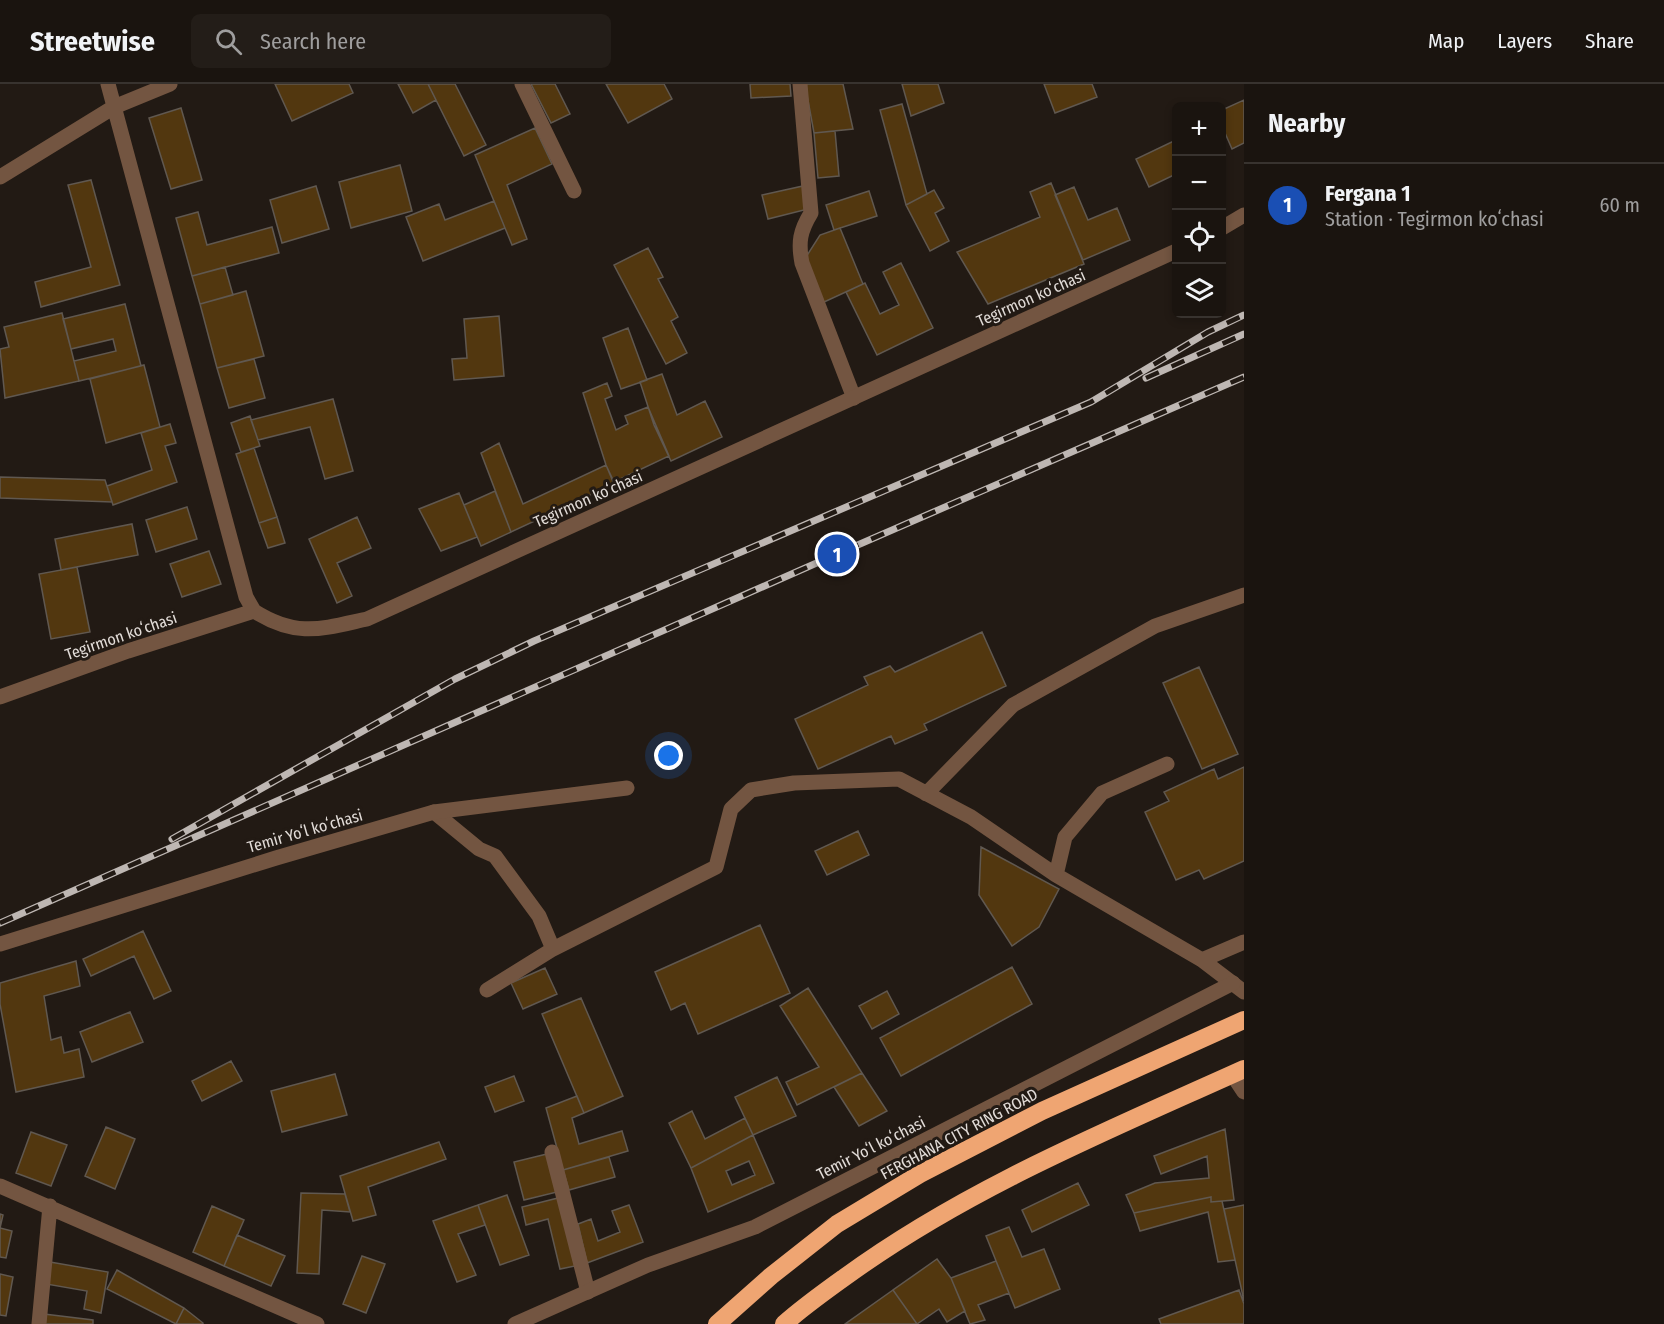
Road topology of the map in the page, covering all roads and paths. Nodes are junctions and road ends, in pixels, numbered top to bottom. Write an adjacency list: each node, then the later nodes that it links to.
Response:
1 (108, 84): 5 (street)
2 (170, 84): 5 (street)
3 (522, 84): 7 (street)
4 (800, 84): 11 (street)
5 (114, 107): 6 (street); 13 (street)
6 (0, 177)
7 (574, 191)
8 (1244, 215): 9 (street)
9 (1226, 225)
10 (1172, 253): 11 (street, Tegirmon koʻchasi)
11 (854, 398): 13 (street, Tegirmon koʻchasi)
12 (1244, 596): 17 (street)
13 (254, 611): 14 (street, Tegirmon koʻchasi)
14 (0, 697)
15 (1167, 764): 19 (street)
16 (627, 788): 18 (street, Temir Yoʻl koʻchasi)
17 (926, 794): 19 (street); 22 (street)
18 (434, 812): 21 (street, Temir Yoʻl koʻchasi); 22 (street)
19 (1056, 875): 23 (street)
20 (1244, 942): 23 (street)
21 (0, 944)
22 (553, 950): 25 (street)
23 (1202, 960): 24 (street)
24 (1239, 987): 32 (street, Temir Yoʻl koʻchasi)
25 (487, 990)
26 (1244, 1020): 36 (highway, FERGHANA CITY RING ROAD)
27 (1238, 1071): 28 (street); 37 (highway)
28 (1244, 1092)
29 (552, 1152): 32 (street)
30 (0, 1186): 31 (street)
31 (50, 1206): 33 (street); 34 (street)
32 (588, 1292): 35 (street, Temir Yoʻl koʻchasi)
33 (39, 1324)
34 (317, 1324)
35 (515, 1324)
36 (717, 1324)
37 (784, 1324)

